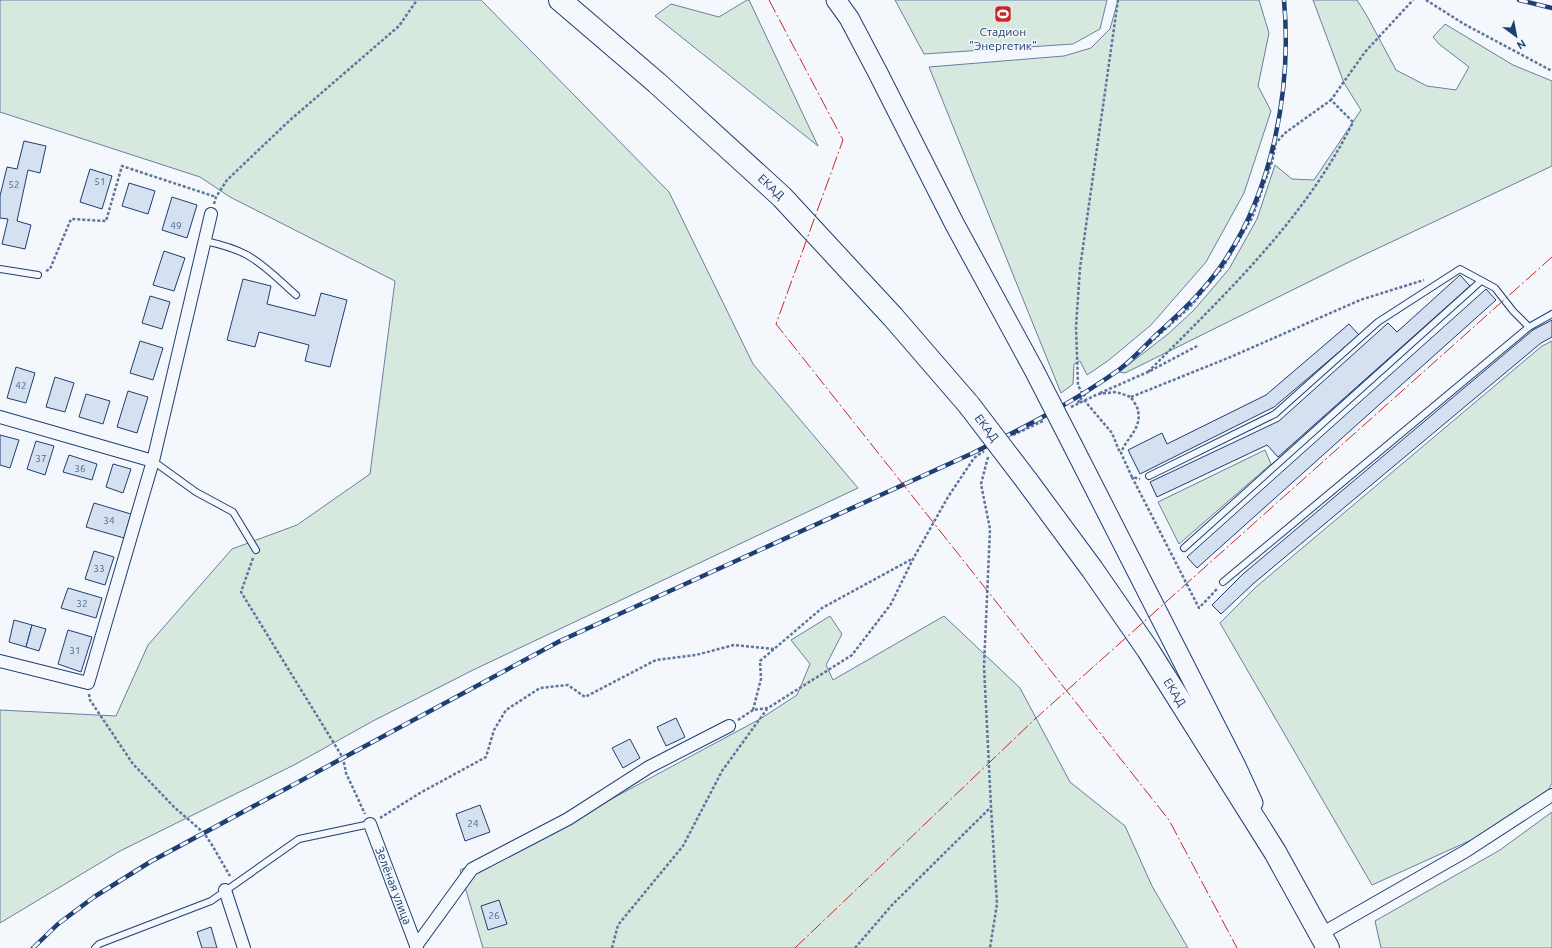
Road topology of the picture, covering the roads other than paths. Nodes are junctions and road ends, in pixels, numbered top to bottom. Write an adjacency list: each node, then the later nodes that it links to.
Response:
1 (560, 0): 21 (highway, ЕКАД, bridge)
2 (836, 0): 21 (main road, bridge)
3 (211, 214): 4 (street)
4 (205, 241): 8 (lane); 12 (street)
5 (0, 269): 6 (lane)
6 (38, 275)
7 (1481, 281): 10 (lane); 13 (lane); 14 (lane)
8 (296, 295)
9 (1552, 314): 10 (lane)
10 (1529, 327): 16 (lane)
11 (0, 417): 12 (street)
12 (153, 461): 15 (lane); 17 (street)
13 (1148, 476)
14 (1184, 548)
15 (256, 550)
16 (1223, 582)
17 (0, 661)
18 (729, 726): 24 (street)
19 (1552, 795): 23 (street)
20 (370, 824): 22 (lane); 24 (street, Зелёная улица)
21 (1275, 852): 23 (highway, ЕКАД)
22 (225, 890): 25 (lane); 26 (street)
23 (1324, 941)
24 (417, 947)
25 (95, 948)
26 (244, 948)

